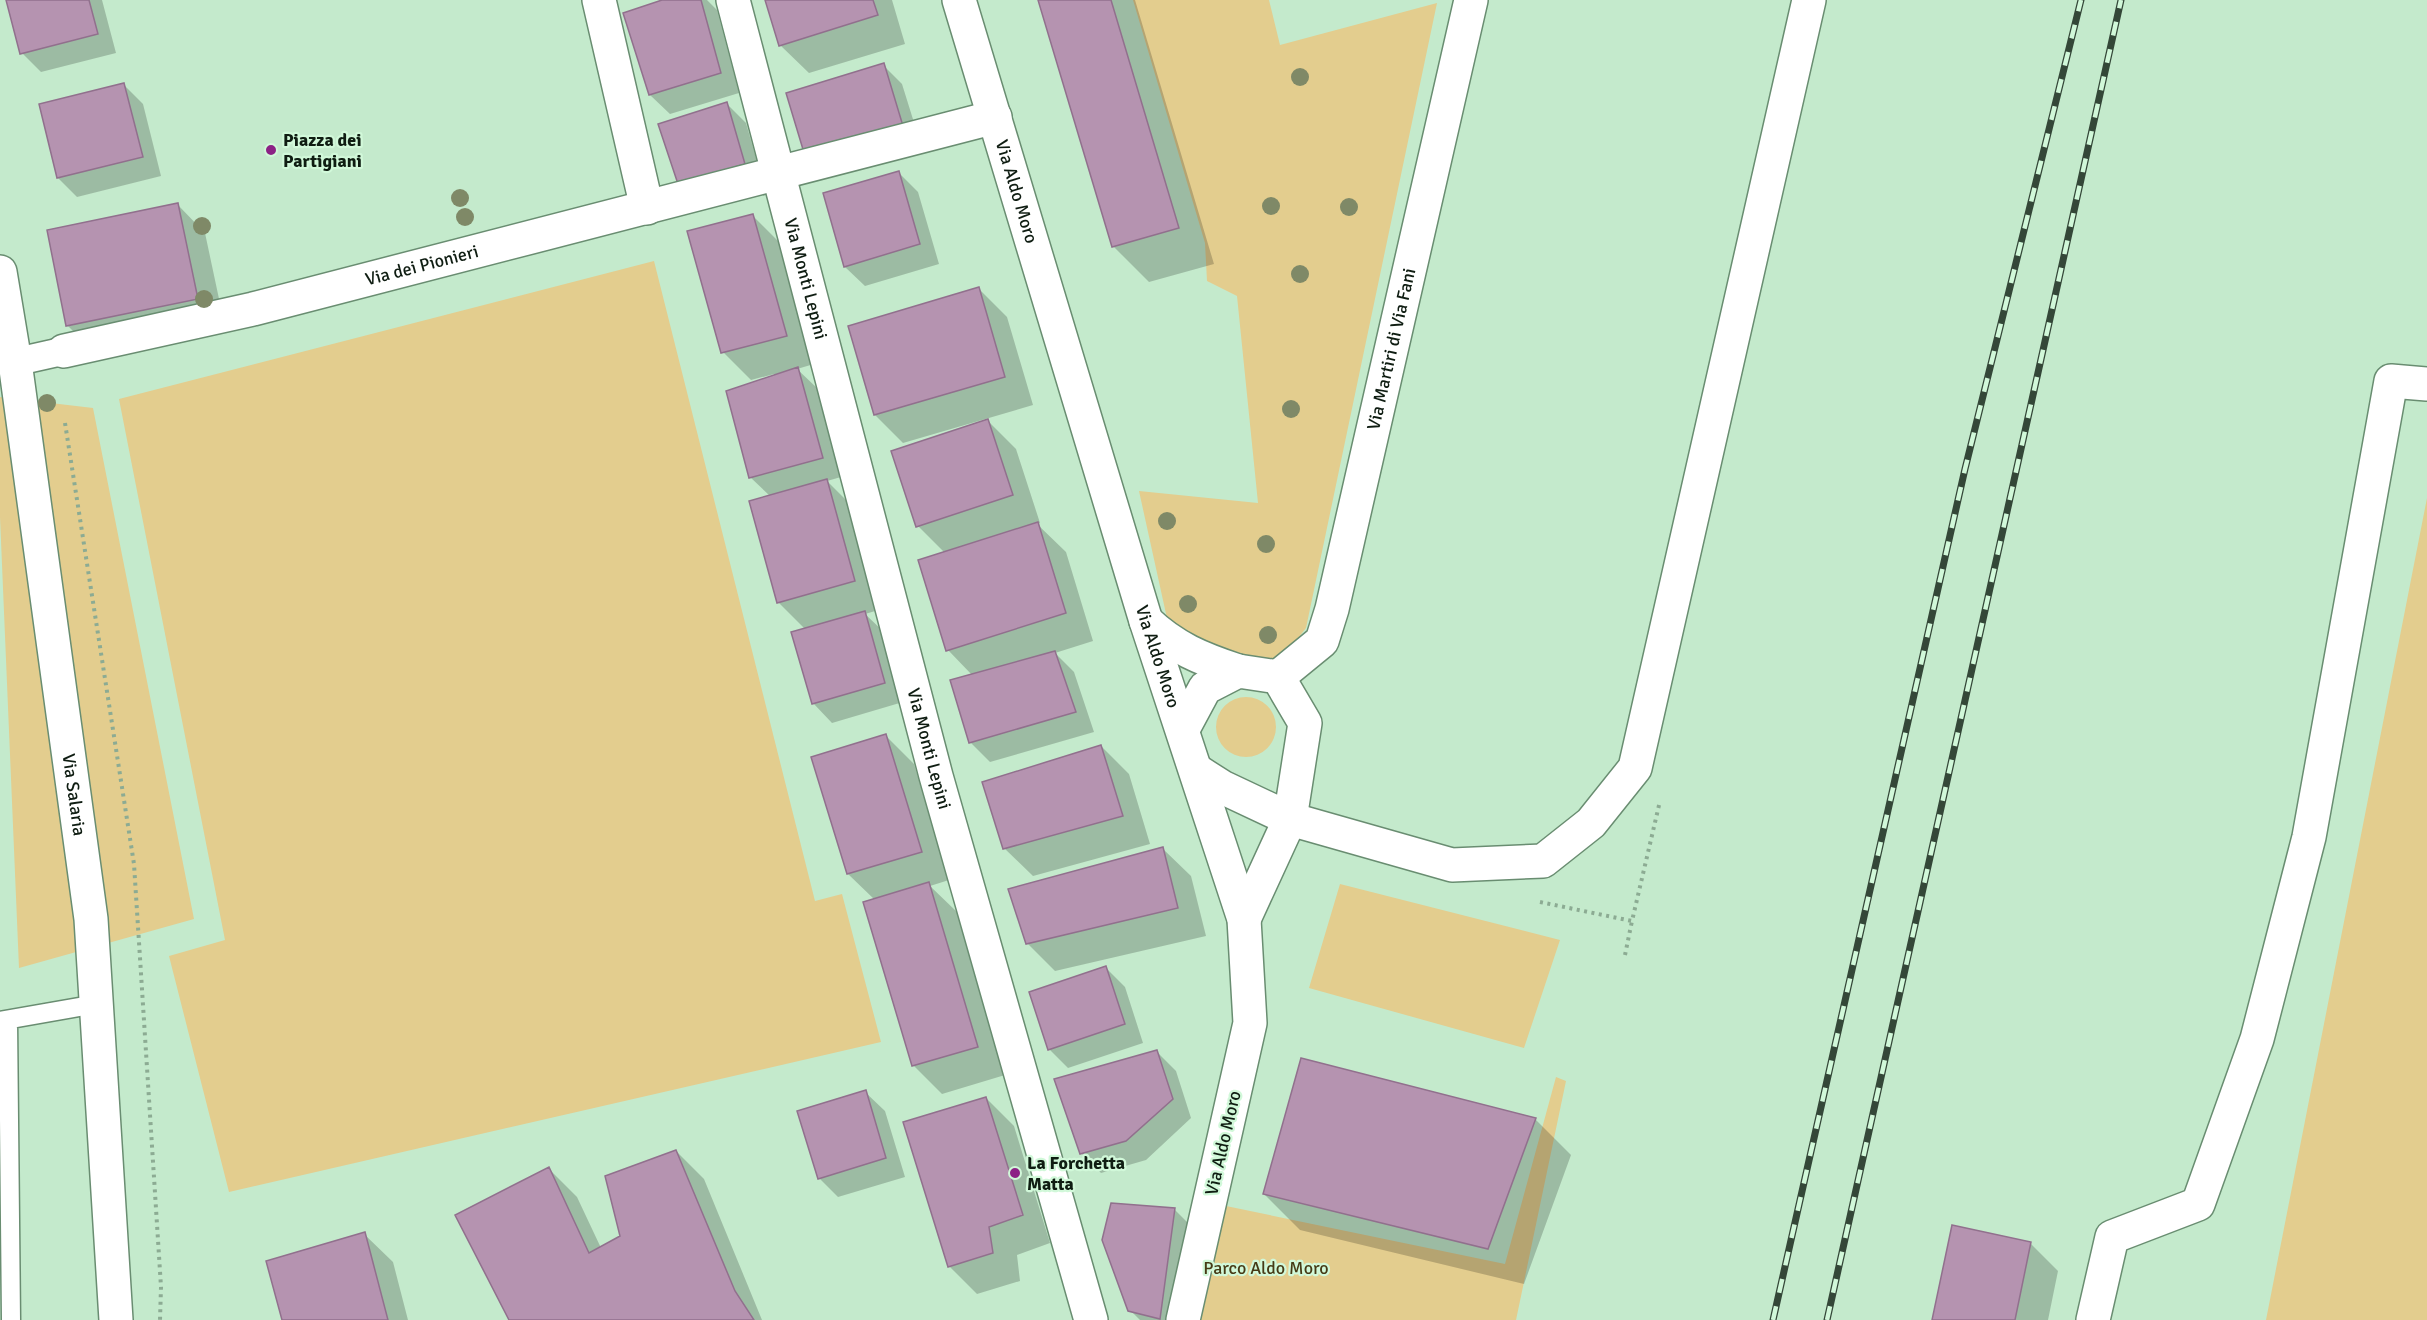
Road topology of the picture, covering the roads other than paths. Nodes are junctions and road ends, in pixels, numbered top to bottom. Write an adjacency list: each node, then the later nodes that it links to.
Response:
1 (599, 0): 8 (street)
2 (733, 0): 7 (street, Via Monti Lepini)
3 (959, 0): 6 (street, Via Aldo Moro)
4 (1471, 0): 15 (street, Via Martiri di Via Fani)
5 (1809, 0): 18 (street)
6 (995, 117): 7 (street); 13 (street, Via Aldo Moro)
7 (778, 174): 8 (street, Via dei Pionieri); 24 (street, Via Monti Lepini)
8 (648, 208): 10 (street, Via dei Pionieri)
9 (0, 272): 11 (street, Via Salaria)
10 (64, 351): 11 (street)
11 (15, 362): 20 (street, Via Salaria)
12 (2427, 384): 26 (street)
13 (1146, 621): 14 (street); 16 (street, Via Aldo Moro)
14 (1238, 671): 15 (street); 16 (street)
15 (1278, 677): 18 (street)
16 (1183, 729): 17 (street, Via Aldo Moro)
17 (1197, 771): 18 (street); 19 (street, Via Aldo Moro)
18 (1290, 819): 19 (street)
19 (1244, 919): 25 (street, Via Aldo Moro)
20 (96, 1004): 21 (lane); 23 (street, Via Salaria)
21 (4, 1020): 22 (lane)
22 (11, 1320)
23 (116, 1320)
24 (1091, 1320)
25 (1183, 1320)
26 (2093, 1320)

